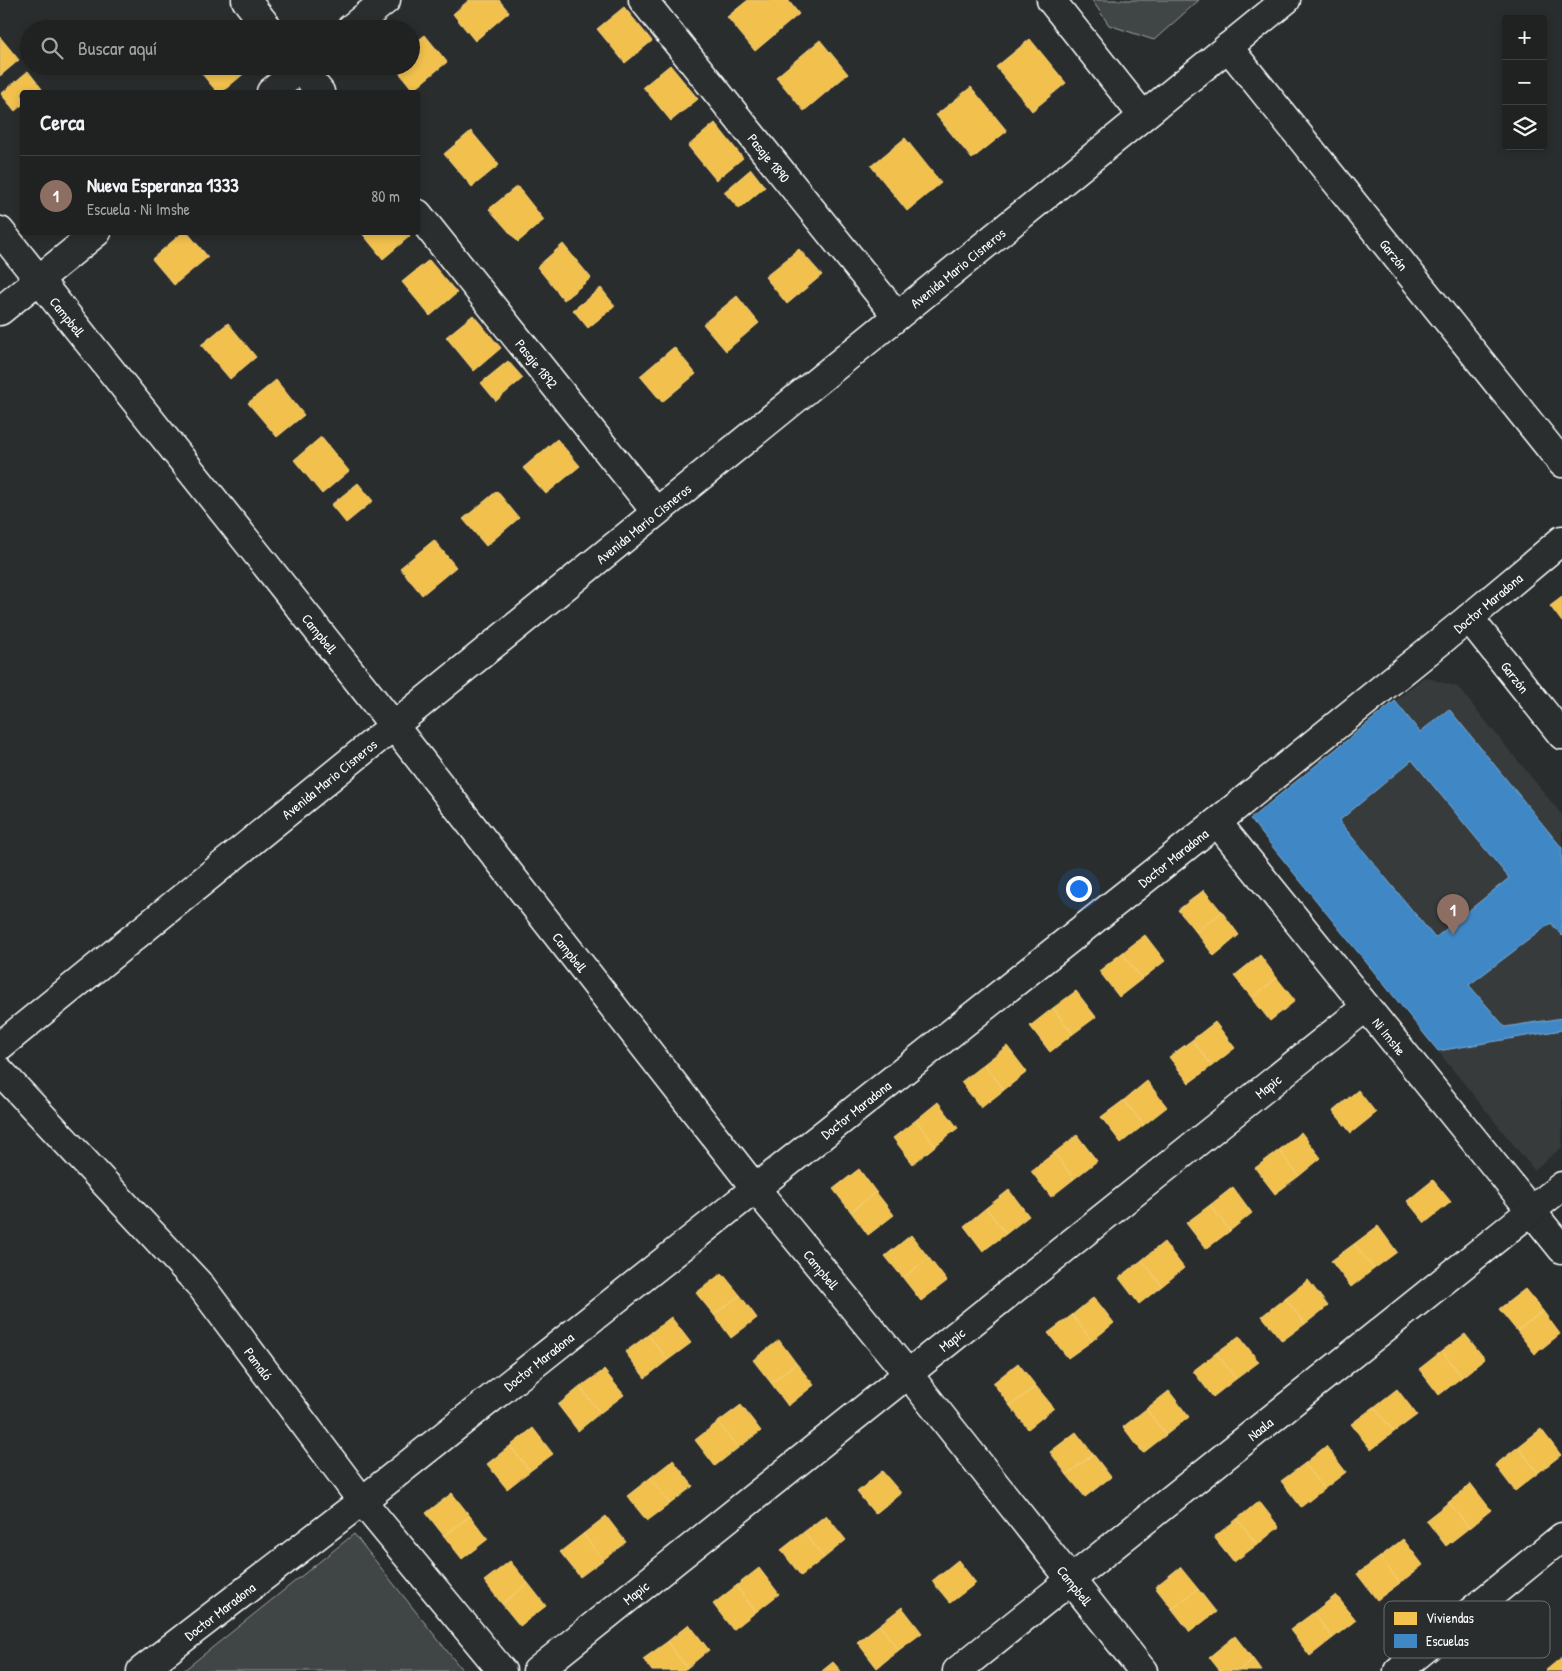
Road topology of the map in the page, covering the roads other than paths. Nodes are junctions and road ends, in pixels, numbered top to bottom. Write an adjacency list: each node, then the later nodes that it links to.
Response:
1 (246, 0): 6 (street)
2 (386, 0): 7 (street)
3 (643, 0): 19 (street, Pasaje 1890)
4 (1051, 0): 13 (street)
5 (1286, 0): 8 (street, Avenida Mario Cisneros)
6 (262, 20)
7 (361, 20)
8 (1228, 47): 13 (street, Avenida Mario Cisneros); 20 (street, Garzón)
9 (291, 75): 11 (street)
10 (307, 75): 12 (street)
11 (273, 90)
12 (318, 90)
13 (1143, 116): 19 (street, Avenida Mario Cisneros)
14 (420, 217): 21 (street, Pasaje 1892)
15 (0, 231): 17 (street, Campbell)
16 (93, 235): 17 (street)
17 (39, 280): 18 (street); 24 (street, Campbell)
18 (0, 311)
19 (897, 316): 21 (street, Avenida Mario Cisneros)
20 (1562, 463)
21 (656, 512): 24 (street, Avenida Mario Cisneros)
22 (1562, 540): 23 (street, Doctor Maradona)
23 (1469, 618): 25 (street, Garzón); 26 (street, Doctor Maradona)
24 (394, 726): 28 (street, Avenida Mario Cisneros); 31 (street, Campbell)
25 (1562, 735)
26 (1218, 822): 27 (street, Ni Imshe); 31 (street, Doctor Maradona)
27 (1366, 1008): 32 (street, Ni Imshe); 34 (street, Mapic)
28 (0, 1046)
29 (0, 1071): 35 (street, Pamaló)
30 (1562, 1186): 32 (street, Naala)
31 (755, 1188): 34 (street, Campbell); 35 (street, Doctor Maradona)
32 (1531, 1211): 33 (street, Ni Imshe); 37 (street, Naala)
33 (1562, 1249)
34 (908, 1374): 37 (street, Campbell); 42 (street, Mapic)
35 (362, 1501): 40 (street, Doctor Maradona); 41 (street, Pamaló)
36 (1562, 1537): 38 (street)
37 (1071, 1580): 43 (street, Naala); 44 (street, Campbell)
38 (1484, 1601)
39 (1414, 1658): 45 (street)
40 (141, 1671)
41 (502, 1671)
42 (537, 1671)
43 (957, 1671)
44 (1143, 1671)
45 (1398, 1671)

